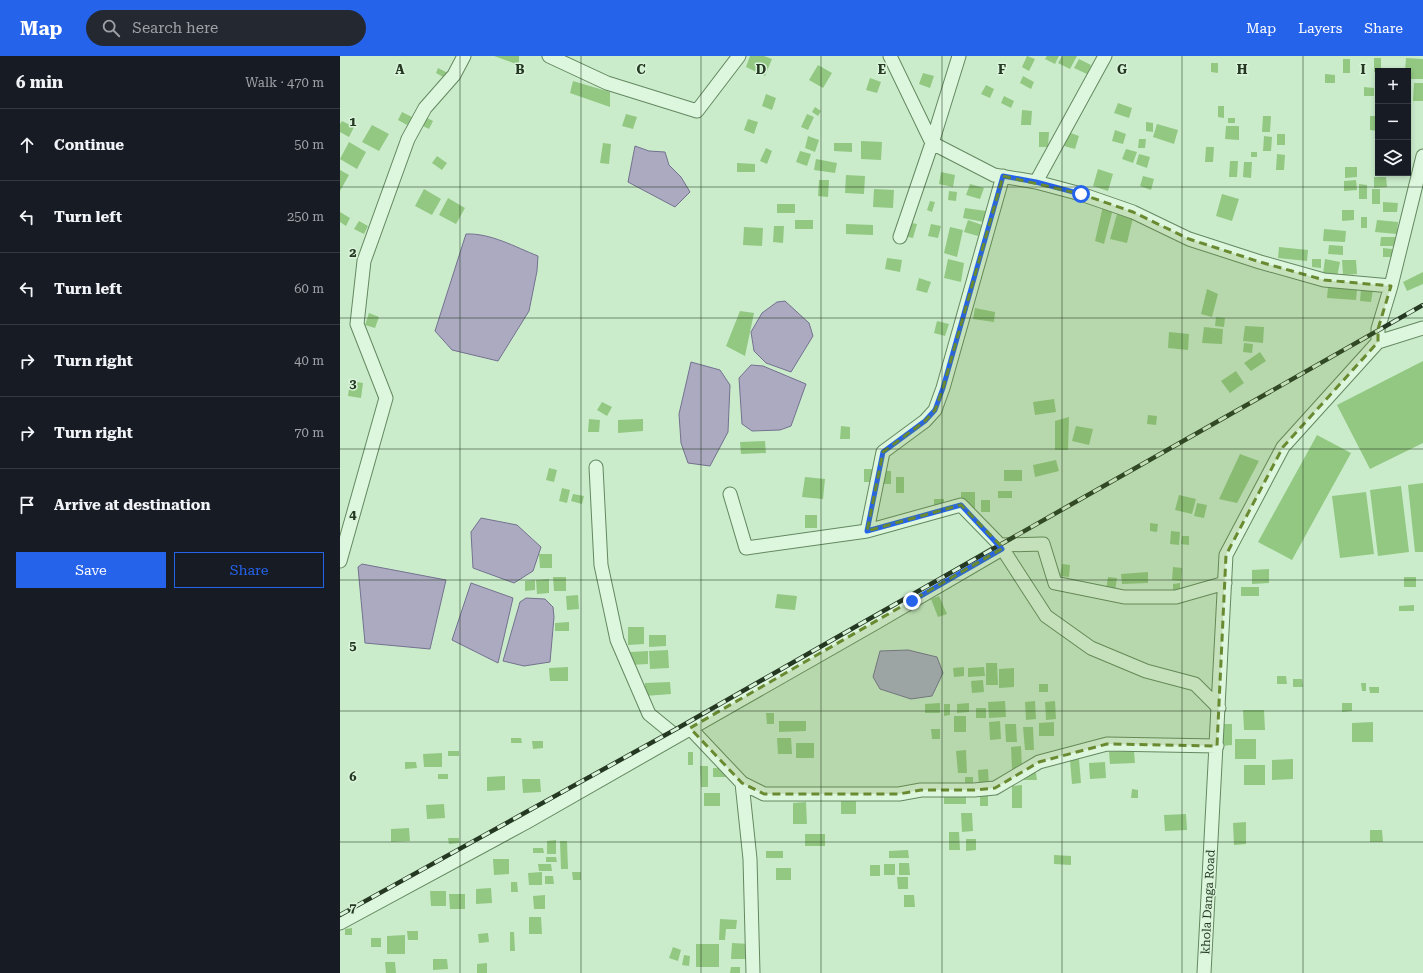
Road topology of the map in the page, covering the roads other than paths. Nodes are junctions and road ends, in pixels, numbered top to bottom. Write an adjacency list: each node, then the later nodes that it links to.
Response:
1 (464, 56): 19 (street)
2 (549, 56): 3 (street)
3 (739, 56)
4 (890, 56): 7 (street)
5 (959, 56): 7 (street)
6 (1105, 56): 10 (street)
7 (932, 143): 9 (street); 11 (street)
8 (1423, 156): 12 (street)
9 (1003, 176): 10 (street); 17 (street)
10 (1036, 182): 12 (street)
11 (900, 237)
12 (1391, 286): 14 (street)
13 (1423, 328): 14 (street)
14 (1378, 342): 20 (street, khola Danga Road)
15 (596, 467): 23 (street)
16 (730, 494): 17 (street)
17 (867, 531): 18 (street)
18 (1001, 547): 20 (street); 21 (street); 22 (street)
19 (340, 561)
20 (1225, 583): 21 (street, khola Danga Road)
21 (1219, 708): 24 (street, khola Danga Road)
22 (690, 728): 23 (street); 25 (street)
23 (677, 735): 26 (street)
24 (1217, 746): 25 (street); 28 (street, khola Danga Road)
25 (742, 783): 27 (street)
26 (340, 923)
27 (753, 973)
28 (1204, 973)

